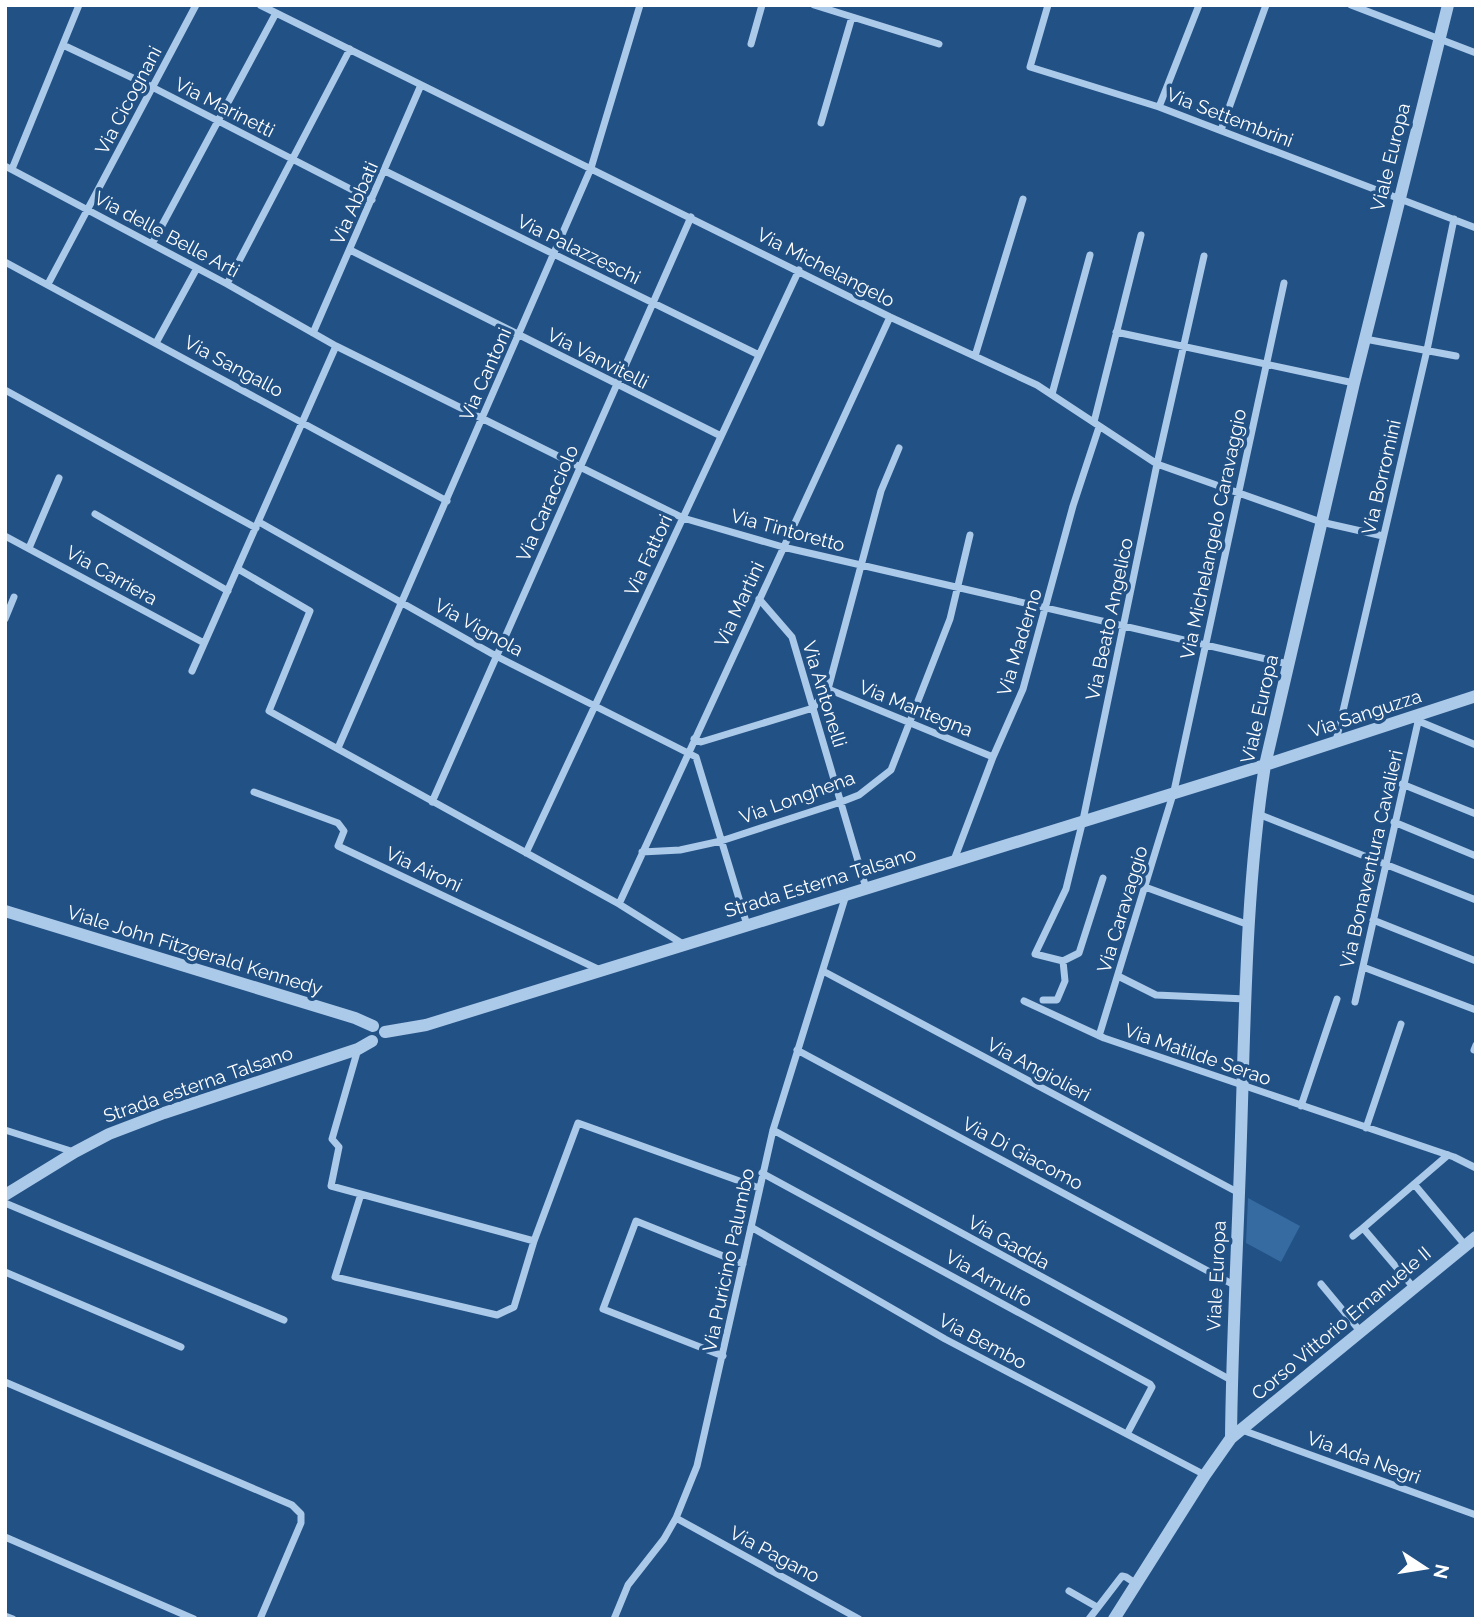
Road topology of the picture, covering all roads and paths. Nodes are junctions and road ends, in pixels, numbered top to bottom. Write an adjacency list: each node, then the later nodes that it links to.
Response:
1 (79, 5): 17 (street)
2 (196, 5): 21 (street, Via Cicognani)
3 (260, 5): 12 (street, Via Michelangelo)
4 (640, 5): 28 (street, Via Cantoni)
5 (762, 5): 15 (street)
6 (814, 5): 13 (street)
7 (1048, 5): 22 (street, Via Settembrini)
8 (1199, 5): 22 (street)
9 (1266, 5): 25 (street)
10 (1351, 5): 14 (street)
11 (1448, 5): 14 (street, Viale Europa)
12 (276, 13): 18 (street, Via Michelangelo); 23 (street)
13 (852, 17): 16 (street); 24 (street)
14 (1439, 40): 19 (street); 31 (street, Viale Europa)
15 (751, 44)
16 (939, 44)
17 (63, 45): 21 (street, Via Marinetti); 27 (street)
18 (350, 49): 20 (street, Via Michelangelo); 26 (street)
19 (1476, 53)
20 (421, 85): 28 (street, Via Michelangelo); 29 (street, Via Abbati)
21 (152, 87): 23 (street, Via Marinetti); 33 (street, Via Cicognani)
22 (1159, 107): 25 (street, Via Settembrini)
23 (219, 121): 26 (street, Via Marinetti); 38 (street)
24 (821, 122)
25 (1221, 130): 31 (street, Via Settembrini)
26 (291, 158): 32 (street, Via Marinetti); 47 (street)
27 (9, 167): 33 (street, Via delle Belle Arti)
28 (592, 168): 34 (street, Via Michelangelo); 40 (street, Via Cantoni)
29 (385, 171): 32 (street, Via Abbati); 40 (street, Via Palazzeschi)
30 (1023, 198): 60 (street)
31 (1399, 198): 35 (street, Via Settembrini); 54 (street, Viale Europa)
32 (372, 200): 39 (street, Via Abbati)
33 (88, 209): 38 (street, Via delle Belle Arti); 46 (street, Via Cicognani)
34 (691, 217): 45 (street, Via Michelangelo); 49 (street, Via Caracciolo)
35 (1454, 219): 36 (street, Via Settembrini); 58 (street, Via Borromini)
36 (1476, 228)
37 (1141, 235): 51 (street, Via Maderno)
38 (152, 244): 44 (street, Via delle Belle Arti)
39 (350, 250): 52 (street, Via Abbati); 53 (street, Via Vanvitelli)
40 (554, 255): 49 (street, Via Palazzeschi); 53 (street, Via Cantoni)
41 (1090, 255): 66 (street)
42 (1204, 256): 57 (street, Via Beato Angelico)
43 (5, 261): 46 (street, Via Sangallo)
44 (197, 268): 47 (street, Via delle Belle Arti); 55 (street)
45 (799, 270): 50 (street, Via Michelangelo); 59 (street, Via Fattori)
46 (48, 284): 55 (street, Via Sangallo)
47 (227, 284): 52 (street, Via delle Belle Arti)
48 (1284, 284): 62 (street, Via Michelangelo Caravaggio)
49 (653, 304): 59 (street, Via Palazzeschi); 64 (street, Via Caracciolo)
50 (890, 317): 60 (street, Via Michelangelo); 84 (street, Via Martini)
51 (1116, 332): 57 (street); 69 (street, Via Maderno)
52 (313, 333): 56 (street, Via Tintoretto)
53 (519, 336): 64 (street, Via Vanvitelli); 67 (street, Via Cantoni)
54 (1365, 339): 58 (street); 63 (street, Viale Europa)
55 (156, 343): 68 (street, Via Sangallo)
56 (336, 346): 67 (street, Via Tintoretto); 68 (street)
57 (1185, 347): 62 (street); 72 (street, Via Beato Angelico)
58 (1427, 350): 61 (street); 83 (street, Via Borromini)
59 (759, 355): 70 (street, Via Fattori)
60 (975, 356): 66 (street, Via Michelangelo)
61 (1456, 356)
62 (1267, 364): 63 (street); 75 (street, Via Michelangelo Caravaggio)
63 (1354, 383): 79 (street, Viale Europa)
64 (617, 386): 70 (street, Via Vanvitelli); 73 (street, Via Caracciolo)
65 (5, 390): 80 (street, Via Vignola)
66 (1052, 394): 69 (street, Via Michelangelo)
67 (481, 419): 73 (street, Via Tintoretto); 76 (street, Via Cantoni)
68 (303, 422): 76 (street, Via Sangallo); 80 (street)
69 (1096, 424): 72 (street, Via Michelangelo); 93 (street, Via Maderno)
70 (721, 436): 78 (street, Via Fattori)
71 (899, 448): 86 (street)
72 (1157, 464): 75 (street, Via Michelangelo); 95 (street, Via Beato Angelico)
73 (580, 468): 78 (street, Via Tintoretto); 98 (street, Via Caracciolo)
74 (59, 478): 85 (street)
75 (1239, 492): 79 (street, Via Michelangelo); 97 (street, Via Michelangelo Caravaggio)
76 (447, 500): 92 (street, Via Cantoni)
77 (94, 514): 89 (street)
78 (683, 518): 84 (street, Via Tintoretto); 103 (street, Via Fattori)
79 (1321, 522): 83 (street, Via Michelangelo); 99 (street, Viale Europa)
80 (258, 525): 87 (street); 92 (street, Via Vignola)
81 (970, 535): 88 (street, Via Longhena)
82 (5, 536): 85 (street, Via Carriera)
83 (1383, 536): 108 (street, Via Borromini)
84 (783, 547): 86 (street, Via Tintoretto); 91 (street, Via Martini)
85 (29, 548): 96 (street, Via Carriera)
86 (861, 565): 88 (street, Via Tintoretto); 101 (street)
87 (238, 569): 89 (street); 110 (street)
88 (957, 588): 93 (street, Via Tintoretto); 106 (street, Via Longhena)
89 (228, 591): 96 (street)
90 (14, 597): 94 (street)
91 (759, 599): 104 (street, Via Antonelli); 107 (street, Via Martini)
92 (402, 603): 98 (street, Via Vignola); 110 (street, Via Cantoni)
93 (1046, 608): 95 (street, Via Tintoretto); 112 (street, Via Maderno)
94 (5, 619)
95 (1125, 625): 97 (street, Via Tintoretto); 121 (street, Via Beato Angelico)
96 (204, 643): 100 (street)
97 (1205, 644): 99 (street, Via Tintoretto); 115 (street, Via Michelangelo Caravaggio)
98 (496, 656): 103 (street, Via Vignola); 117 (street, Via Caracciolo)
99 (1288, 664): 113 (street, Viale Europa)
100 (192, 671)
101 (828, 688): 104 (street); 106 (street, Via Mantegna)
102 (1476, 696): 105 (street, Via Sanguzza)
103 (595, 705): 111 (street, Via Vignola); 125 (street, Via Fattori)
104 (813, 708): 107 (street); 118 (street, Via Antonelli)
105 (1416, 720): 108 (street, Via Sanguzza); 109 (street); 114 (street, Via Bonaventura Cavalieri)
106 (910, 722): 112 (street, Via Mantegna); 118 (street, Via Longhena)
107 (694, 738): 111 (street, Via Martini)
108 (1336, 742): 113 (street, Via Sanguzza)
109 (1476, 745)
110 (338, 748): 117 (street)
111 (688, 752): 123 (street); 124 (street, Via Martini)
112 (993, 757): 127 (street, Via Maderno)
113 (1265, 765): 115 (street, Strada Esterna Talsano); 119 (street, Viale Europa)
114 (1402, 784): 120 (street); 122 (street, Via Bonaventura Cavalieri)
115 (1174, 791): 121 (street, Strada Esterna Talsano); 130 (street, Via Caravaggio)
116 (254, 792): 143 (street, Via Aironi)
117 (432, 802): 125 (street)
118 (841, 802): 123 (street, Via Longhena); 131 (street, Via Antonelli)
119 (1257, 814): 128 (street); 138 (street, Viale Europa)
120 (1476, 814)
121 (1083, 820): 127 (street, Strada Esterna Talsano); 140 (street, Via Beato Angelico)
122 (1394, 822): 126 (street); 128 (street, Via Bonaventura Cavalieri)
123 (721, 841): 124 (street, Via Longhena); 137 (street)
124 (642, 852): 134 (street, Via Martini)
125 (526, 853): 134 (street)
126 (1476, 856)
127 (954, 860): 131 (street, Strada Esterna Talsano)
128 (1385, 863): 133 (street); 136 (street, Via Bonaventura Cavalieri)
129 (1103, 878): 140 (street)
130 (1145, 887): 138 (street); 145 (street, Via Caravaggio)
131 (866, 888): 132 (street, Strada Esterna Talsano)
132 (846, 894): 137 (street, Strada Esterna Talsano); 144 (street, Via Puricino Palumbo)
133 (1476, 900)
134 (618, 905): 139 (street)
135 (5, 911): 153 (street, Viale John Fitzgerald Kennedy)
136 (1373, 920): 141 (street); 142 (street, Via Bonaventura Cavalieri)
137 (747, 925): 139 (street, Strada Esterna Talsano)
138 (1250, 926): 146 (street, Viale Europa)
139 (683, 945): 143 (street, Strada Esterna Talsano)
140 (1063, 961): 148 (street)
141 (1476, 961)
142 (1363, 967): 150 (street, Via Bonaventura Cavalieri); 151 (street)
143 (602, 971): 153 (street, Strada Esterna Talsano)
144 (823, 971): 156 (street, Via Puricino Palumbo); 169 (street, Via Angiolieri)
145 (1118, 976): 146 (street); 154 (street, Via Caravaggio)
146 (1246, 999): 157 (street, Viale Europa)
147 (1337, 999): 158 (street)
148 (1043, 1000)
149 (1024, 1001): 154 (street, Via Matilde Serao)
150 (1355, 1002)
151 (1476, 1010)
152 (1401, 1024): 159 (street)
153 (379, 1029): 155 (street, Strada esterna Talsano)
154 (1099, 1036): 157 (street, Via Matilde Serao)
155 (358, 1049): 162 (street, Strada esterna Talsano); 168 (street)
156 (797, 1049): 161 (street, Via Puricino Palumbo); 181 (street, Via Di Giacomo)
157 (1243, 1086): 158 (street, Via Matilde Serao); 169 (street, Viale Europa)
158 (1301, 1106): 159 (street, Via Matilde Serao)
159 (1366, 1128): 163 (street, Via Matilde Serao)
160 (5, 1130): 162 (street)
161 (772, 1130): 165 (street, Via Puricino Palumbo); 187 (street, Via Gadda)
162 (75, 1152): 170 (street, Strada esterna Talsano)
163 (1448, 1155): 164 (street, Via Matilde Serao); 166 (street)
164 (1476, 1168)
165 (762, 1173): 167 (street, Via Puricino Palumbo); 192 (street, Via Arnulfo)
166 (1414, 1184): 173 (street); 177 (street)
167 (759, 1188): 172 (street, Via Puricino Palumbo); 176 (street)
168 (361, 1194): 176 (street); 176 (street)
169 (1240, 1194): 181 (street, Viale Europa)
170 (5, 1195)
171 (5, 1203): 183 (street)
172 (751, 1227): 178 (street, Via Puricino Palumbo); 192 (street, Via Bembo)
173 (1363, 1228): 174 (street); 182 (street)
174 (1353, 1236)
175 (1476, 1237): 177 (street, Corso Vittorio Emanuele II)
176 (534, 1241)
177 (1465, 1245): 182 (street, Corso Vittorio Emanuele II)
178 (743, 1264): 186 (street, Via Puricino Palumbo); 186 (street)
179 (5, 1272): 185 (street)
180 (1321, 1284): 184 (street)
181 (1234, 1285): 187 (street, Viale Europa)
182 (1414, 1288): 184 (street, Corso Vittorio Emanuele II)
183 (284, 1320)
184 (1360, 1331): 190 (street, Corso Vittorio Emanuele II)
185 (181, 1347)
186 (723, 1356): 196 (street, Via Puricino Palumbo)
187 (1231, 1380): 189 (street, Viale Europa)
188 (5, 1382): 204 (street)
189 (1231, 1400): 190 (street); 193 (street, Viale Europa)
190 (1258, 1416): 191 (street, Corso Vittorio Emanuele II)
191 (1242, 1430): 193 (street, Corso Vittorio Emanuele II); 195 (street, Via Ada Negri)
192 (1127, 1434): 194 (street, Via Bembo)
193 (1231, 1438): 194 (street, Corso Vittorio Emanuele II)
194 (1205, 1475): 198 (street, Corso Vittorio Emanuele II)
195 (1476, 1515)
196 (676, 1518): 205 (street, Via Puricino Palumbo); 206 (street, Via Pagano)
197 (5, 1537): 203 (street)
198 (1135, 1583): 200 (street); 208 (street, Corso Vittorio Emanuele II)
199 (1069, 1591): 200 (street)
200 (1097, 1607): 207 (street)
201 (5, 1616): 202 (street)
202 (13, 1619)
203 (194, 1619)
204 (260, 1619)
205 (614, 1619)
206 (859, 1619)
207 (1089, 1619)
208 (1114, 1619)

